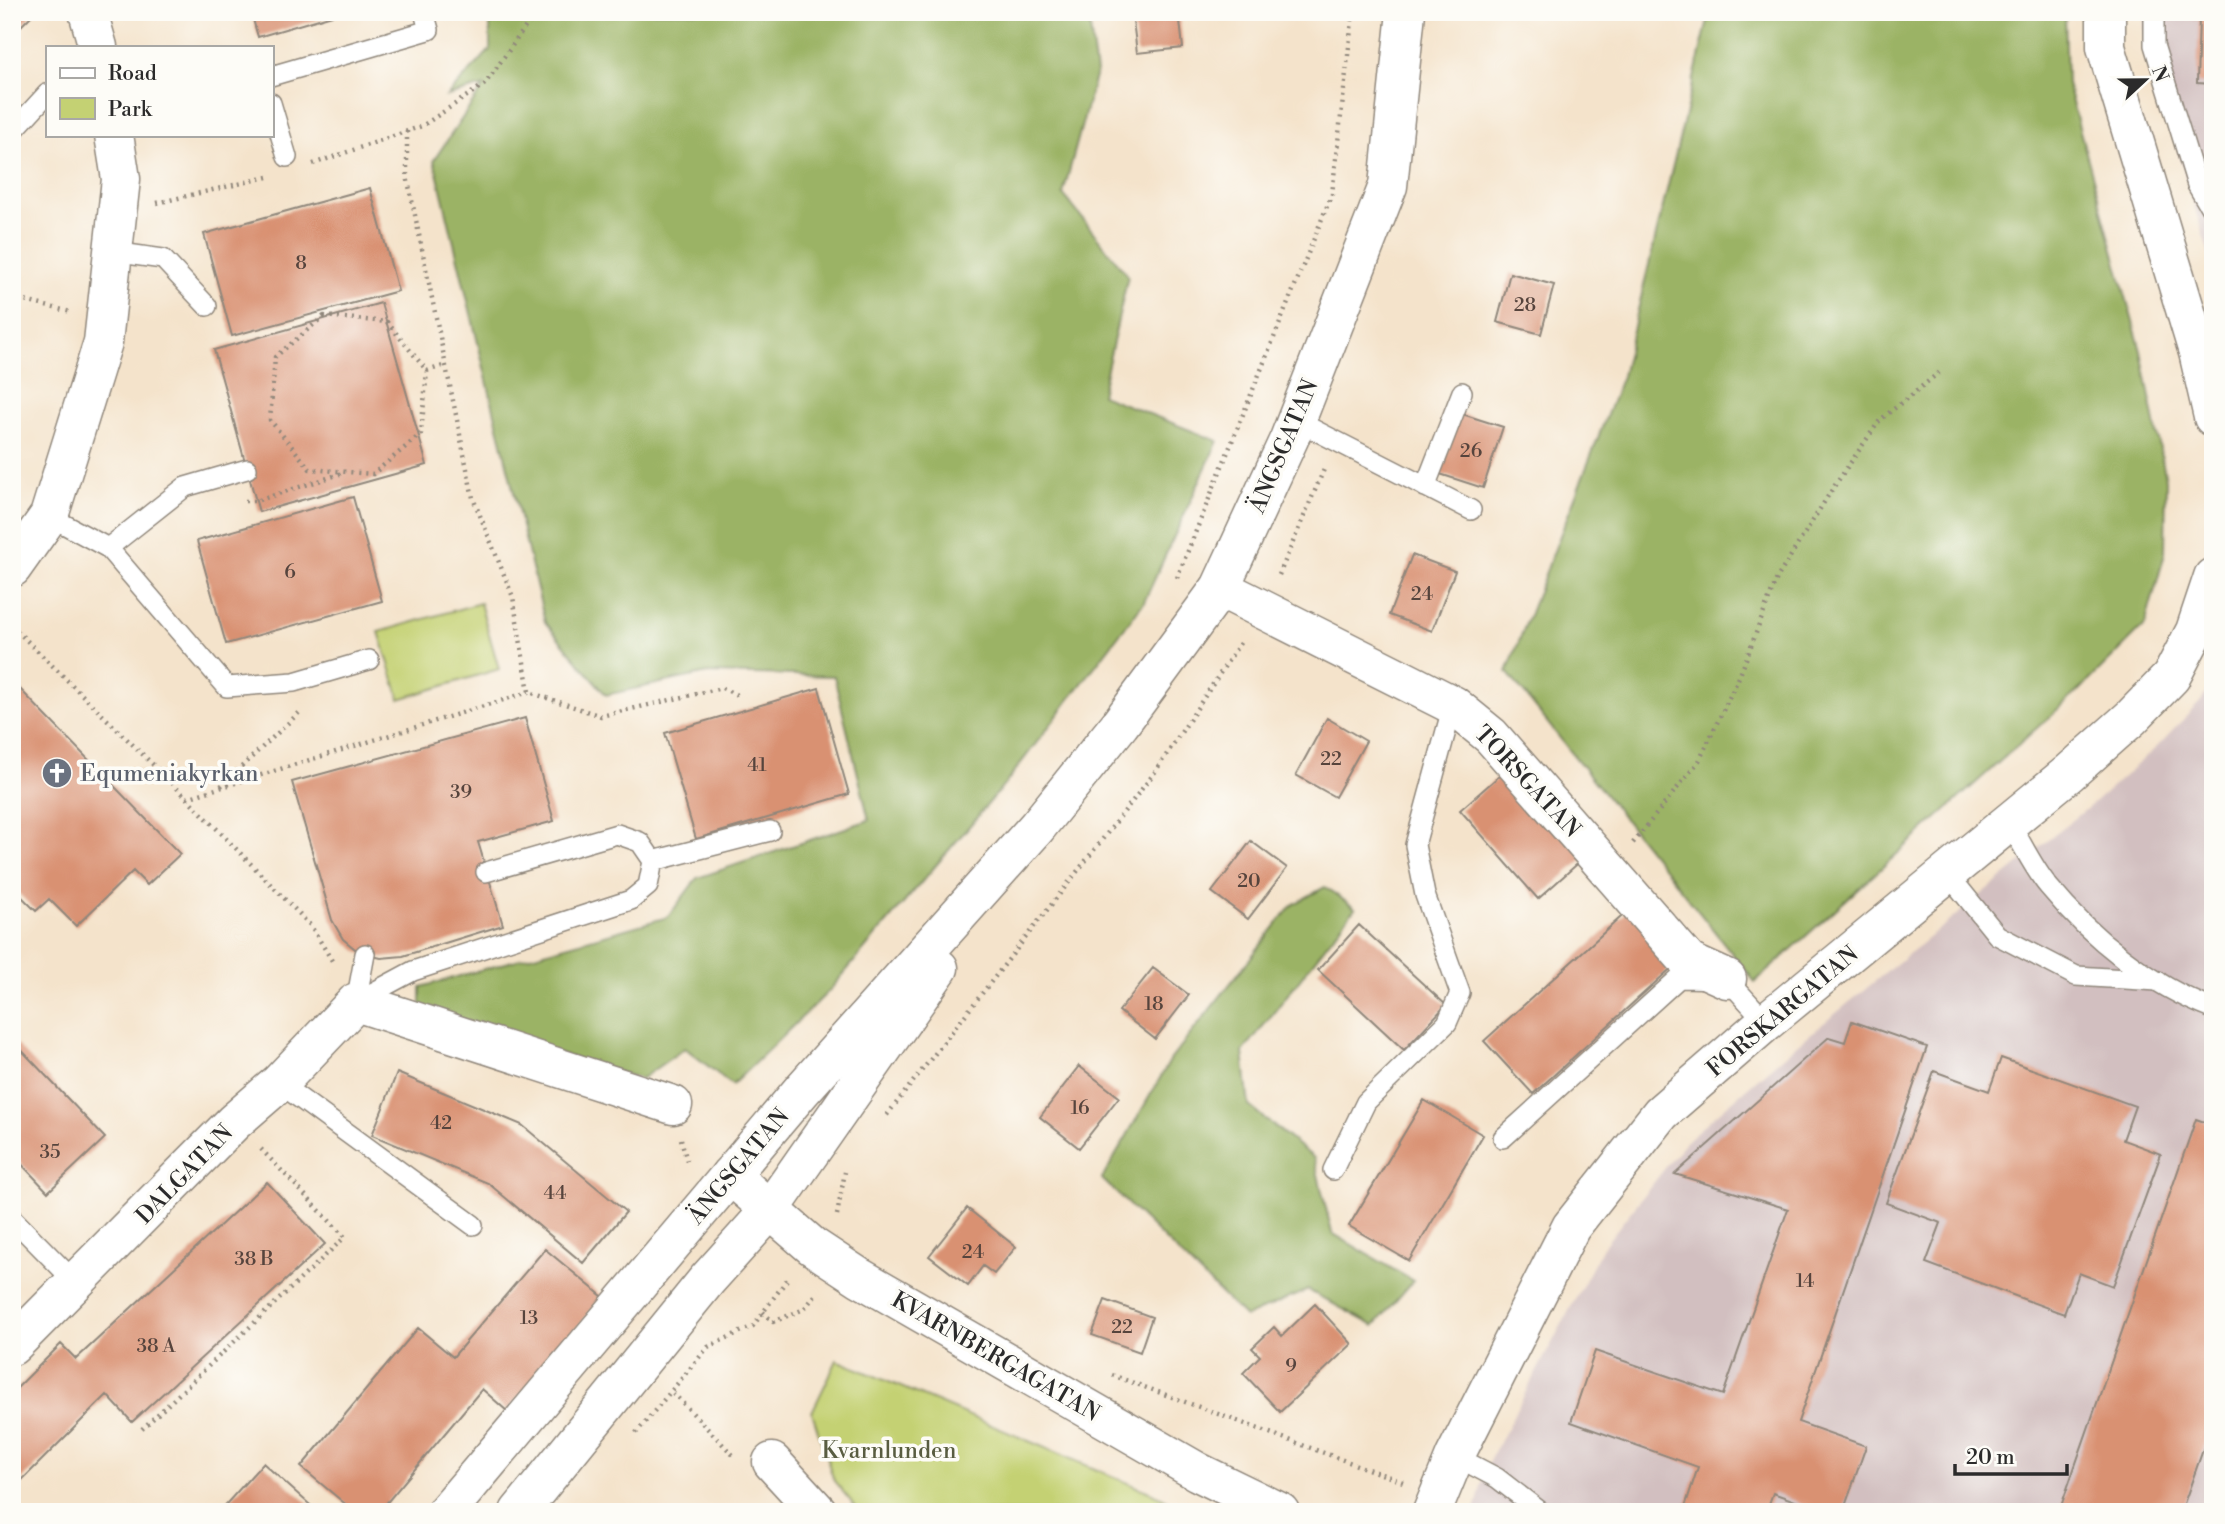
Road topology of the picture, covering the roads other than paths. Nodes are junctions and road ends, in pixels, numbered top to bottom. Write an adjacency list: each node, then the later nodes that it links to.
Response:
1 (88, 12): 6 (street)
2 (424, 12): 7 (lane)
3 (1406, 12): 18 (street, ÄNGSGATAN)
4 (2105, 12): 17 (street)
5 (2154, 12): 13 (lane)
6 (98, 46)
7 (273, 75)
8 (46, 95): 10 (lane)
9 (273, 110): 12 (lane)
10 (12, 132)
11 (114, 136): 14 (street)
12 (287, 157)
13 (2213, 212)
14 (113, 252): 15 (lane); 22 (street)
15 (208, 306)
16 (1462, 392): 20 (lane)
17 (2213, 417)
18 (1297, 421): 20 (lane); 26 (street, ÄNGSGATAN)
19 (247, 469): 23 (lane)
20 (1425, 486): 21 (lane)
21 (1471, 510)
22 (49, 516): 23 (lane); 24 (street)
23 (108, 548): 27 (lane)
24 (12, 568)
25 (2213, 578): 29 (street, FORSKARGATAN)
26 (1220, 588): 28 (street, TORSGATAN); 30 (street, ÄNGSGATAN)
27 (369, 660)
28 (1453, 705): 36 (street, TORSGATAN); 45 (lane)
29 (2009, 822): 34 (street, FORSKARGATAN); 37 (lane)
30 (1037, 827): 44 (street, ÄNGSGATAN); 46 (street, ÄNGSGATAN)
31 (770, 831): 32 (lane)
32 (653, 862): 33 (lane); 38 (lane, DALGATAN)
33 (486, 872)
34 (1947, 873): 37 (lane); 40 (street, FORSKARGATAN)
35 (365, 954): 38 (lane)
36 (1727, 979): 40 (lane); 43 (lane)
37 (2160, 981): 39 (lane)
38 (356, 1002): 41 (street, DALGATAN); 42 (street)
39 (2213, 1009)
40 (1766, 1022): 51 (street, FORSKARGATAN)
41 (279, 1083): 48 (lane); 49 (street, DALGATAN)
42 (673, 1105)
43 (1503, 1138)
44 (714, 1168): 46 (street, KVARNBERGAGATAN); 54 (street, ÄNGSGATAN)
45 (1333, 1170)
46 (770, 1210): 55 (street, ÄNGSGATAN); 57 (street, KVARNBERGAGATAN)
47 (12, 1218): 49 (lane)
48 (473, 1225)
49 (77, 1284): 50 (street, DALGATAN)
50 (12, 1346)
51 (1455, 1456): 53 (street, FORSKARGATAN); 58 (lane)
52 (772, 1462): 56 (street)
53 (1434, 1503)
54 (446, 1512)
55 (519, 1512)
56 (818, 1512)
57 (1280, 1512)
58 (1541, 1512)

